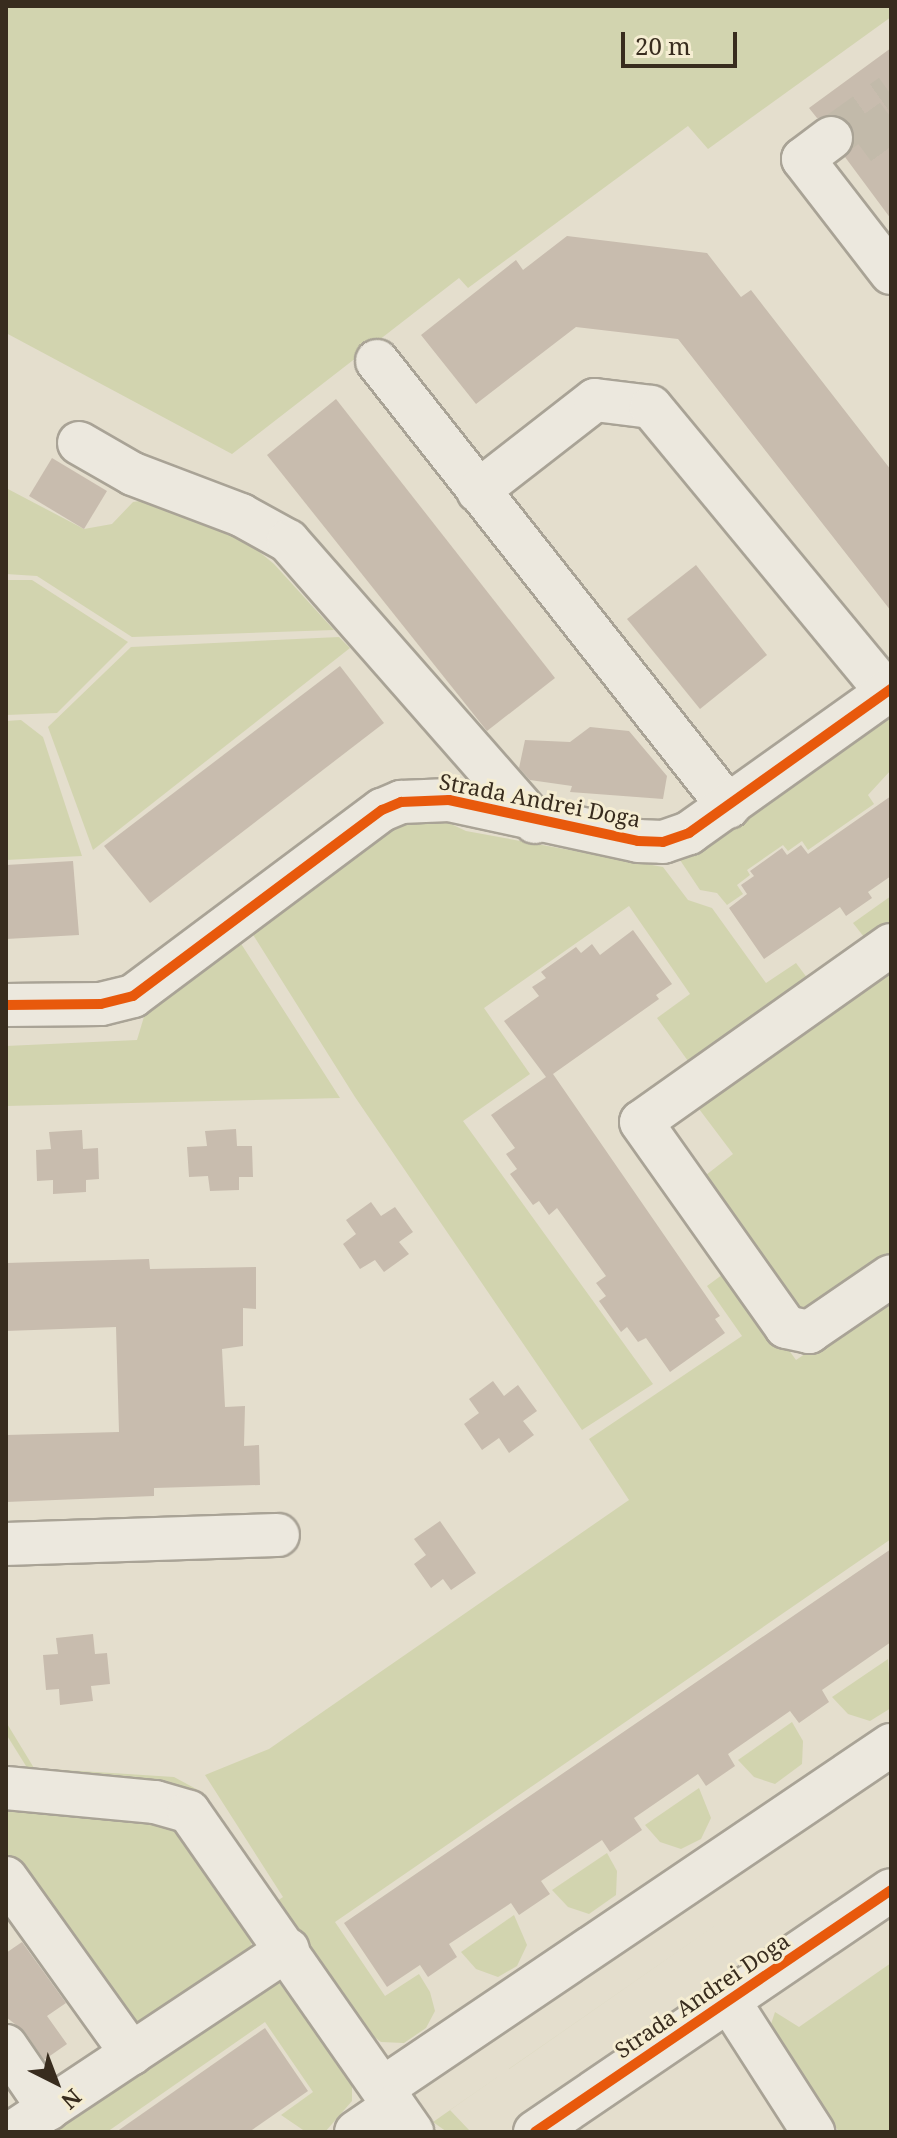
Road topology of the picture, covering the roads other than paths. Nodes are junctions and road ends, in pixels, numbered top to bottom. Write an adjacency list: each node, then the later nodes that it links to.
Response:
1 (831, 138): 2 (street)
2 (891, 273)
3 (377, 361): 5 (street)
4 (79, 443): 8 (street)
5 (478, 491): 6 (street); 7 (street)
6 (889, 690): 7 (street, Strada Andrei Doga)
7 (729, 807): 8 (street, Strada Andrei Doga)
8 (535, 822): 10 (street, Strada Andrei Doga)
9 (891, 945): 11 (street)
10 (6, 1005)
11 (891, 1276)
12 (278, 1535): 13 (street)
13 (6, 1544)
14 (891, 1745): 23 (street)
15 (6, 1788): 18 (street)
16 (6, 1878): 21 (street)
17 (891, 1890): 19 (street, Strada Andrei Doga)
18 (288, 1949): 21 (street); 23 (street)
19 (729, 2001): 26 (street, Strada Andrei Doga); 27 (street)
20 (6, 2046): 22 (street)
21 (132, 2054): 22 (street)
22 (49, 2109): 24 (street)
23 (396, 2109): 25 (street)
24 (13, 2132)
25 (356, 2132)
26 (535, 2132)
27 (813, 2132)

